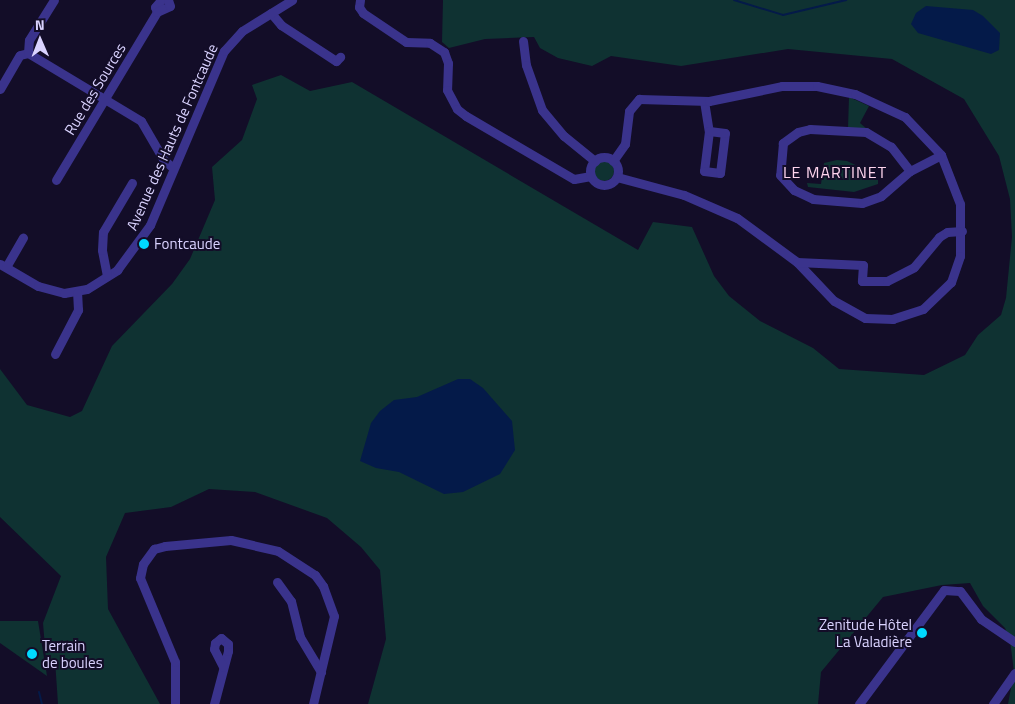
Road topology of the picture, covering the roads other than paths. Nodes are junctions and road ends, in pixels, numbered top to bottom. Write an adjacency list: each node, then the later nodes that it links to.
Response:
1 (54, 0): 9 (street)
2 (161, 0): 6 (street, Rue des Sources)
3 (168, 0): 6 (street, Rue des Sources)
4 (292, 0): 7 (street, Avenue des Hauts de Fontcaude)
5 (360, 0): 20 (street)
6 (157, 12): 12 (street, Rue des Sources)
7 (271, 13): 10 (street); 18 (street, Avenue des Hauts de Fontcaude)
8 (523, 41): 16 (street)
9 (28, 53): 11 (street); 12 (street)
10 (340, 57)
11 (0, 89)
12 (104, 99): 18 (street); 22 (street, Rue des Sources)
13 (704, 102): 14 (street); 15 (street); 17 (street)
14 (710, 131): 14 (street)
15 (941, 155): 19 (street); 24 (street)
16 (595, 161): 17 (street); 20 (street)
17 (613, 161): 21 (street)
18 (173, 168): 28 (street, Avenue des Hauts de Fontcaude)
19 (910, 171): 19 (street)
20 (591, 176): 21 (street)
21 (617, 177): 26 (street)
22 (56, 180)
23 (132, 183): 28 (street)
24 (962, 231): 26 (street); 26 (street)
25 (24, 238): 27 (street)
26 (797, 262)
27 (3, 266): 29 (street)
28 (108, 276): 29 (street, Avenue des Hauts de Fontcaude)
29 (77, 293): 30 (street)
30 (55, 354)
31 (277, 582): 34 (street)
32 (1015, 642): 40 (street)
33 (223, 667): 38 (street)
34 (321, 672): 37 (street); 39 (street)
35 (1015, 673): 36 (street)
36 (994, 703)
37 (175, 704)
38 (214, 704)
39 (314, 704)
40 (859, 704)

